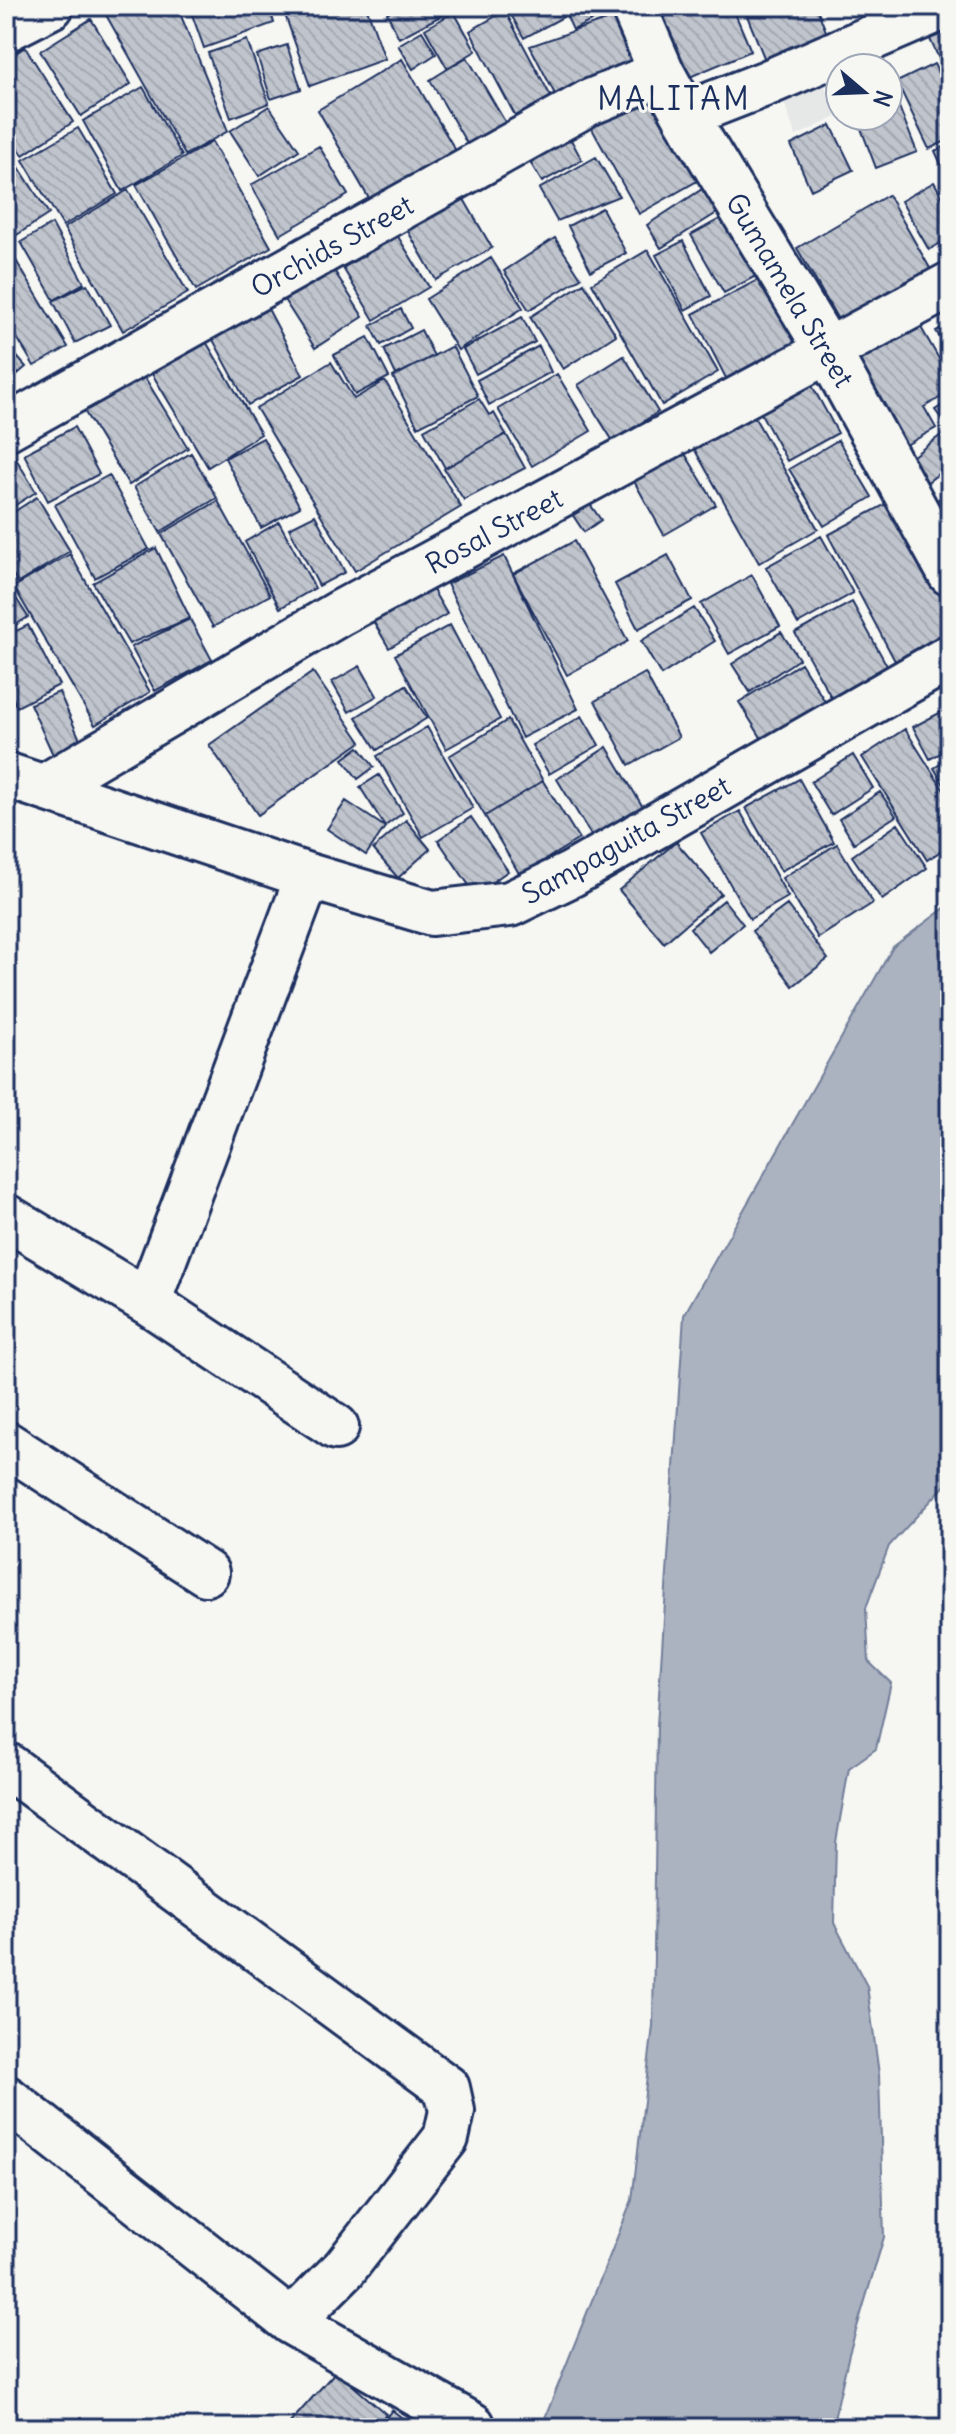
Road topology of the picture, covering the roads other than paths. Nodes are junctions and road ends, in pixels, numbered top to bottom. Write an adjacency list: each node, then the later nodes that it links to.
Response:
1 (51, 6): 4 (street)
2 (633, 6): 5 (street, Gumamela Street)
3 (946, 6): 6 (street)
4 (6, 29)
5 (662, 73): 6 (street, Gumamela Street); 9 (street, Orchids Street)
6 (685, 115): 8 (street, Gumamela Street)
7 (950, 285): 8 (street, Rosal Street)
8 (828, 351): 10 (street, Gumamela Street); 12 (street, Rosal Street)
9 (6, 428)
10 (950, 573)
11 (950, 657): 13 (street, Sampaguita Street)
12 (25, 781): 13 (street, Sampaguita Street)
13 (308, 876): 15 (street)
14 (6, 1217): 15 (street)
15 (148, 1302): 16 (street)
16 (336, 1427)
17 (6, 1444): 18 (street)
18 (206, 1573)
19 (6, 1765): 21 (street)
20 (6, 2098): 21 (street)
21 (291, 2322): 22 (street)
22 (472, 2425)

